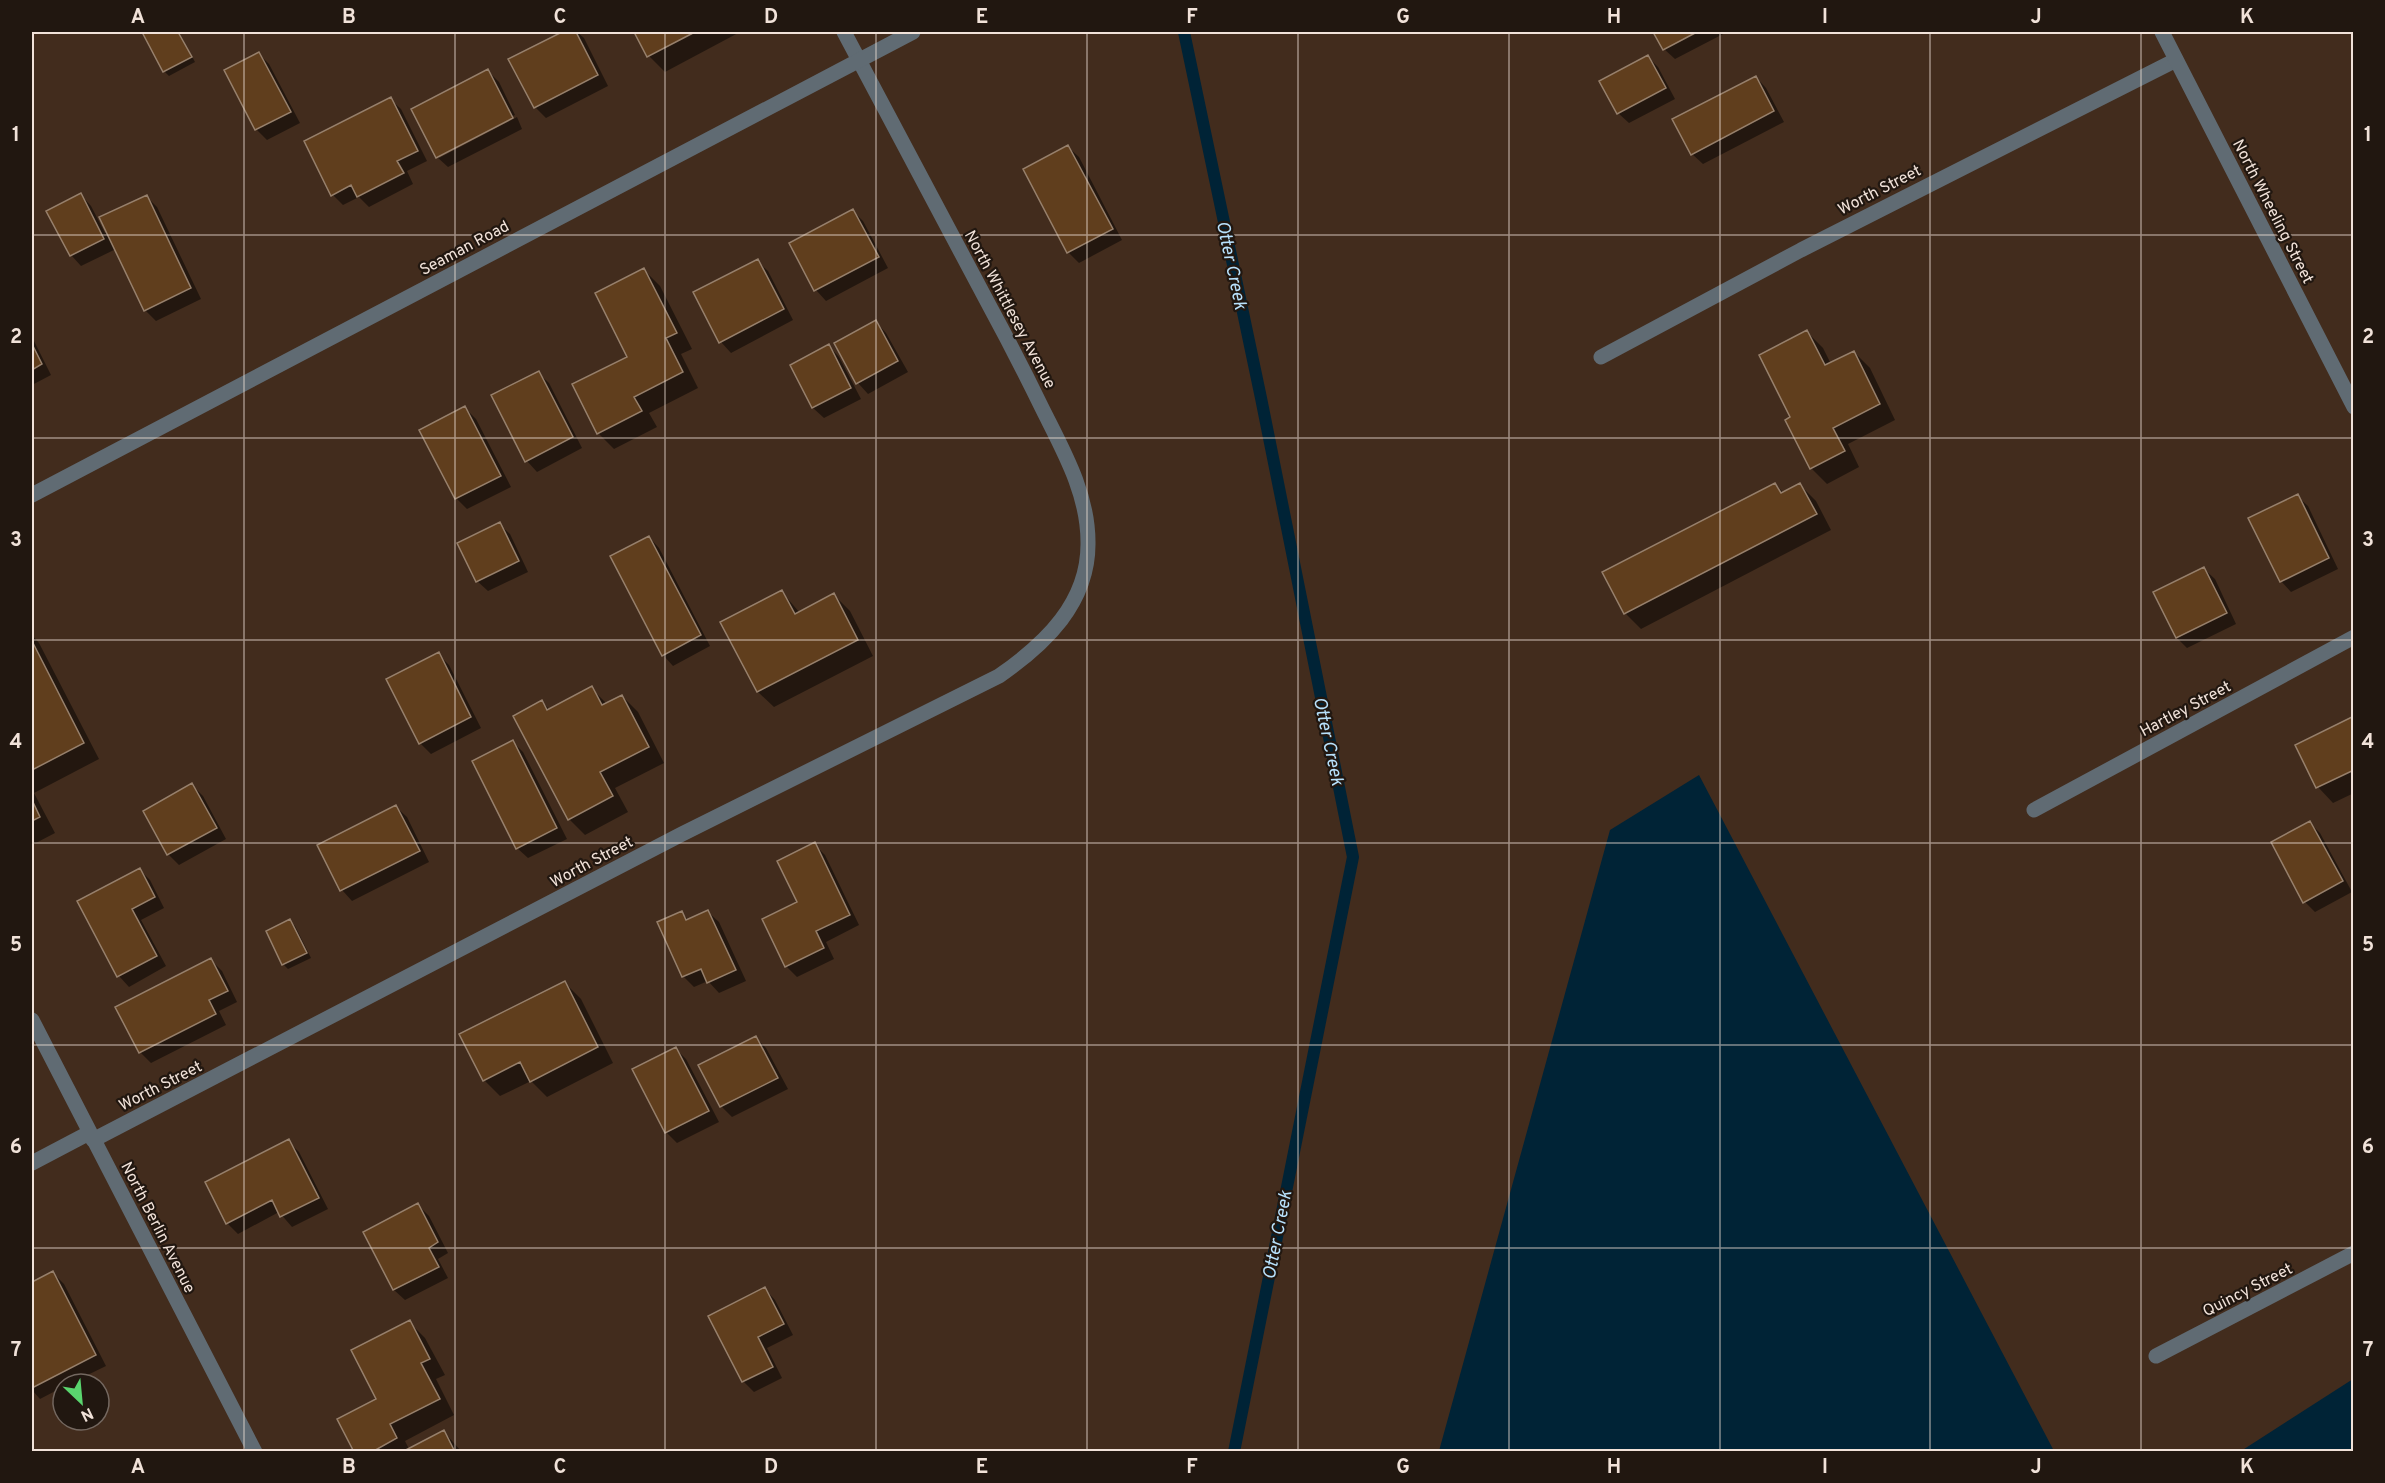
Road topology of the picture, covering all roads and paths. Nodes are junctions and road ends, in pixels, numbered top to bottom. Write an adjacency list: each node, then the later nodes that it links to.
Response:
1 (844, 32): 4 (street, North Whittlesey Avenue)
2 (913, 32): 4 (street, Seaman Road)
3 (2162, 32): 5 (street, North Wheeling Street)
4 (859, 60): 8 (street, Seaman Road); 9 (street, North Whittlesey Avenue)
5 (2176, 60): 6 (street, Worth Street); 7 (street, North Wheeling Street)
6 (1601, 357)
7 (2354, 407)
8 (32, 495)
9 (1081, 586): 13 (street, Worth Street)
10 (2354, 637): 11 (street, Hartley Street)
11 (2034, 810)
12 (32, 1020): 13 (street, North Berlin Avenue)
13 (91, 1136): 14 (street, Worth Street); 17 (street, North Berlin Avenue)
14 (32, 1163)
15 (2354, 1253): 16 (street, Quincy Street)
16 (2156, 1356)
17 (255, 1452)

